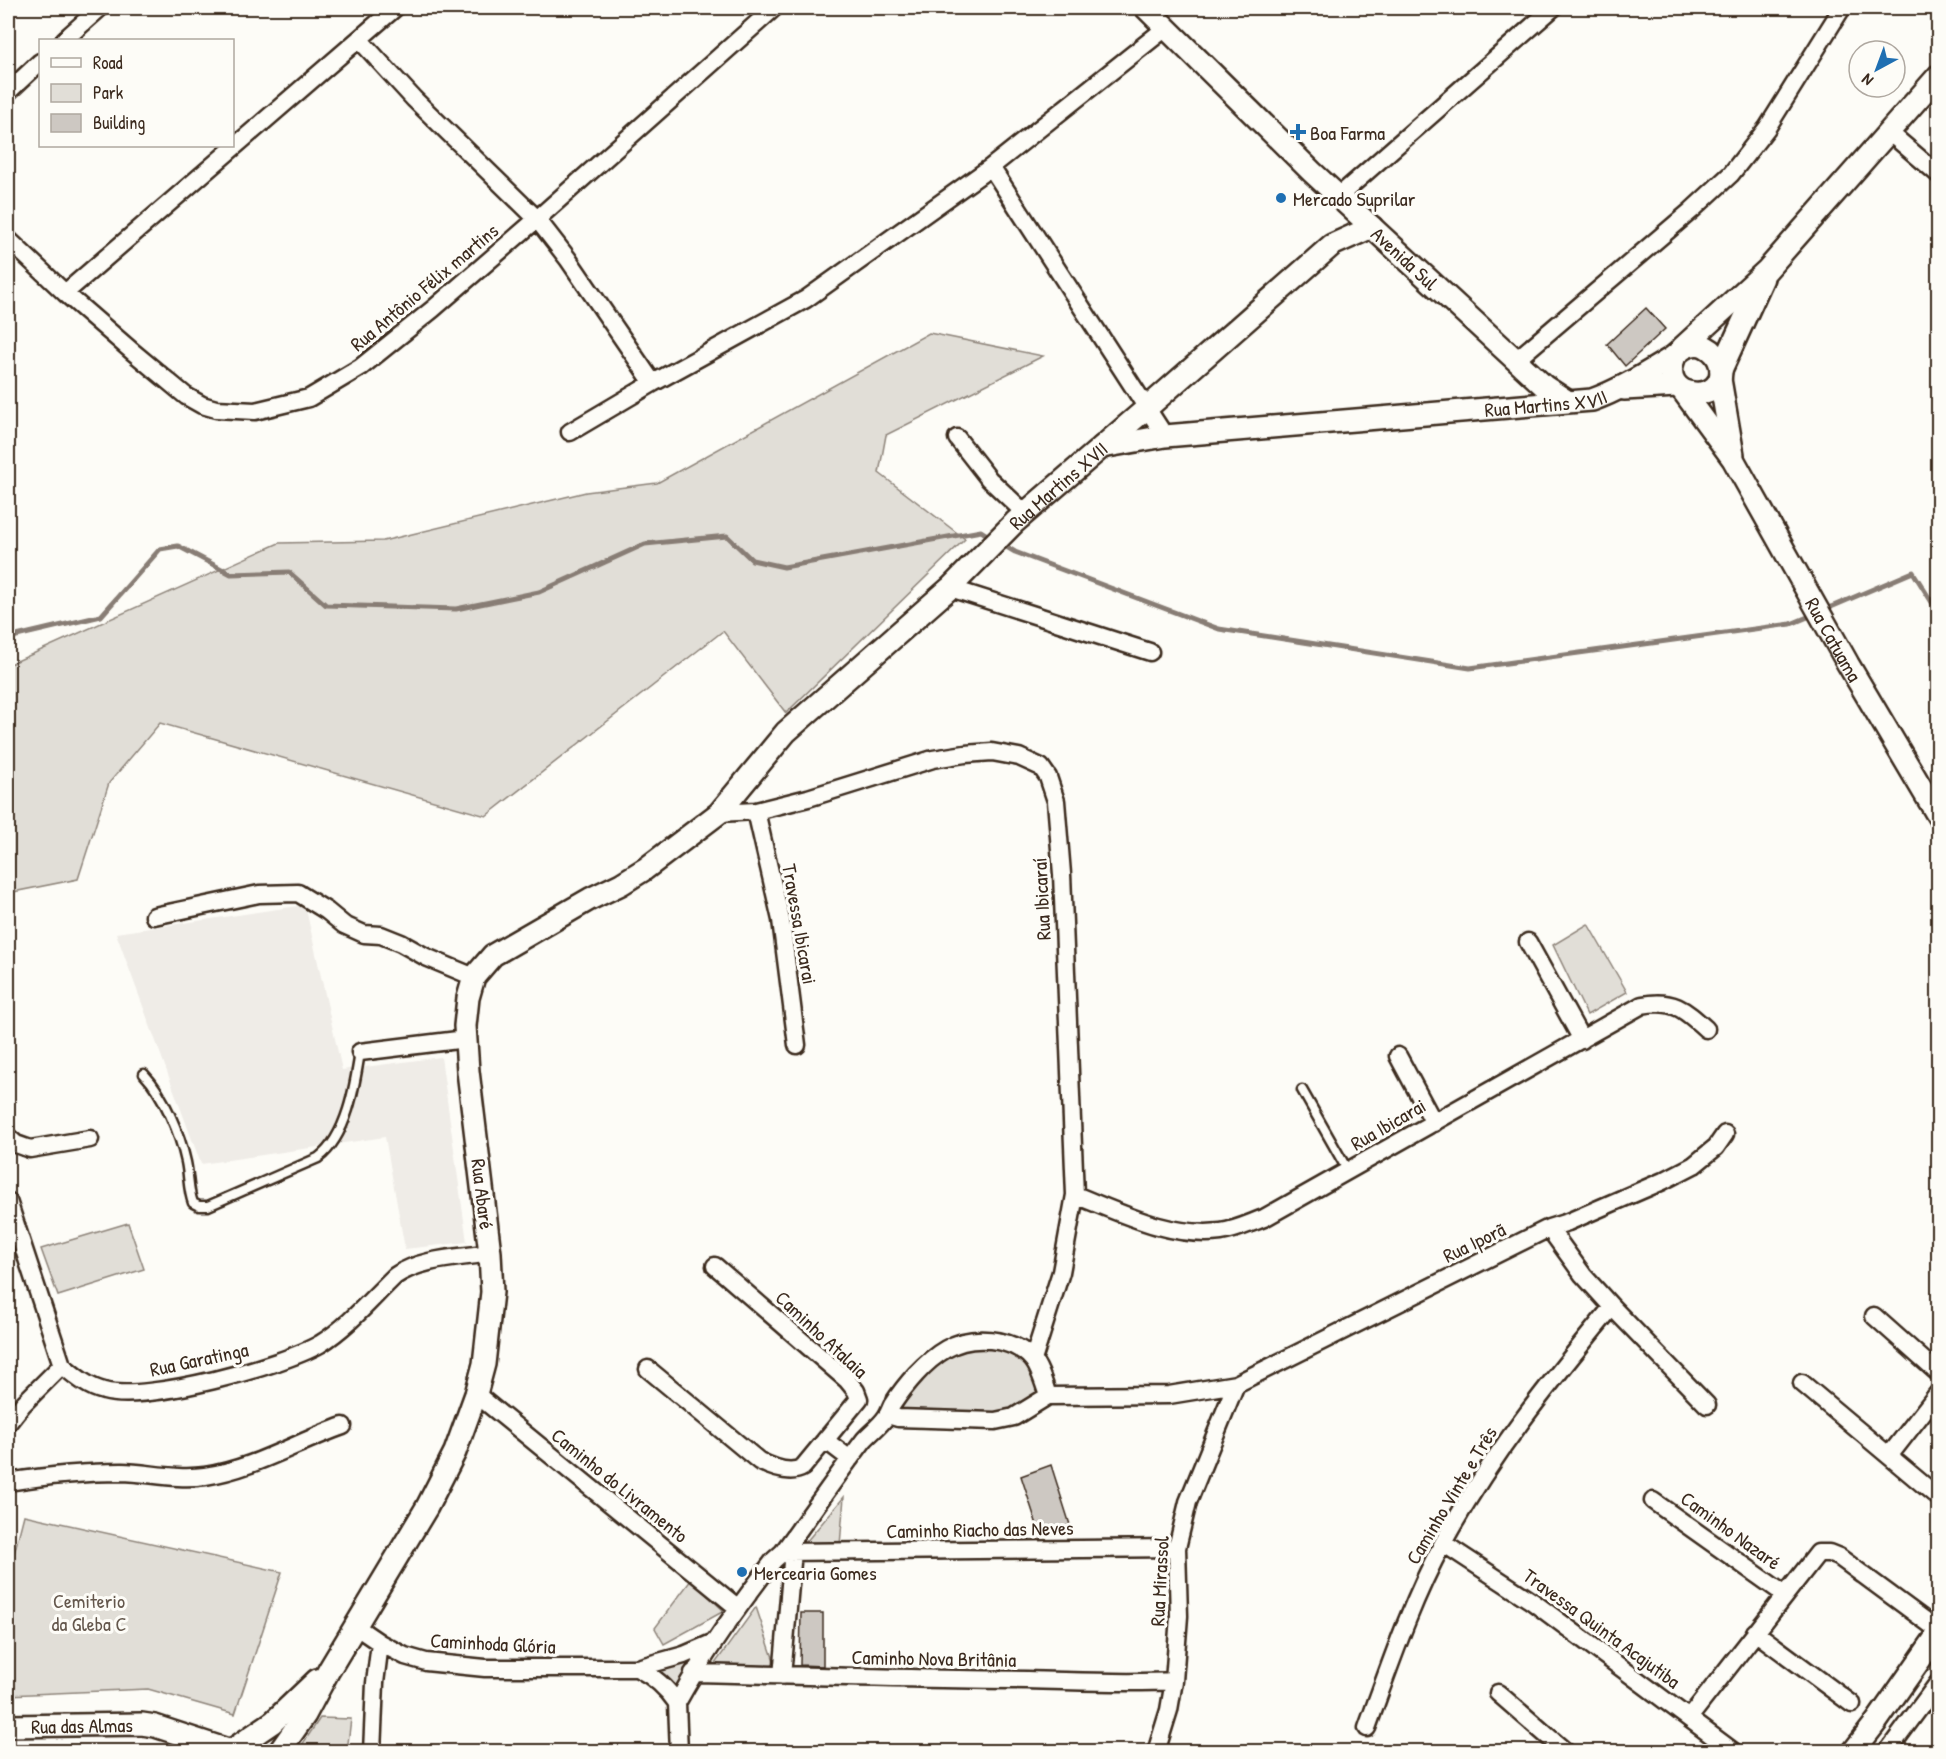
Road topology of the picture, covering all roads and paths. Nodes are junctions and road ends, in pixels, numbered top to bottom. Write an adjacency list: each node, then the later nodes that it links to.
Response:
1 (100, 8): 8 (street)
2 (395, 8): 9 (street)
3 (774, 8): 19 (street, Rua Antônio Félix martins)
4 (1553, 8): 18 (street)
5 (1842, 8): 26 (street)
6 (1151, 9): 7 (street, Avenida Sul)
7 (1167, 27): 16 (street); 18 (street, Avenida Sul)
8 (65, 39)
9 (359, 39): 14 (street); 19 (street)
10 (39, 63): 12 (street)
11 (1938, 76): 13 (street)
12 (8, 92)
13 (1890, 133): 17 (street); 23 (street)
14 (234, 147)
15 (234, 147): 24 (street)
16 (992, 168): 28 (street); 32 (street)
17 (1938, 174)
18 (1345, 202): 20 (street, Avenida Sul); 22 (street)
19 (537, 219): 24 (street, Rua Antônio Félix martins); 28 (street)
20 (1372, 227): 22 (street); 26 (street, Avenida Sul)
21 (8, 238): 24 (street, Rua Antônio Félix martins)
22 (1332, 245): 32 (street)
23 (1767, 270): 25 (street); 27 (street)
24 (65, 293)
25 (1677, 353): 27 (street); 29 (street); 30 (street, Rua Martins XVII)
26 (1516, 360): 31 (street, Avenida Sul)
27 (1720, 374): 29 (street); 37 (street, Rua Catuama)
28 (653, 383): 33 (street)
29 (1680, 388): 30 (street, Rua Martins XVII); 37 (street, Rua Catuama)
30 (1620, 389): 31 (street, Rua Martins XVII)
31 (1567, 401): 34 (street, Rua Martins XVII)
32 (1147, 408): 34 (street); 36 (street)
33 (570, 432)
34 (1165, 436): 36 (street, Rua Martins XVII)
35 (957, 438): 38 (street)
36 (1101, 448): 38 (street, Rua Martins XVII)
37 (1733, 459): 43 (street, Rua Catuama)
38 (1020, 518): 39 (street, Rua Martins XVII)
39 (950, 588): 40 (street); 42 (street, Rua Martins XVII)
40 (1150, 652)
41 (756, 811): 42 (street, Rua Ibicaraí); 50 (street, Travessa Ibicarai); 60 (street, Rua Ibicaraí)
42 (719, 813): 46 (street, Rua Abaré)
43 (1938, 816)
44 (154, 916): 46 (street)
45 (1528, 942): 49 (street)
46 (474, 977): 48 (street, Rua Abaré)
47 (1706, 1029): 49 (street, Rua Ibicarai)
48 (466, 1039): 51 (street); 64 (street, Rua Abaré)
49 (1582, 1040): 55 (street, Rua Ibicarai)
50 (797, 1045)
51 (360, 1052): 53 (lane)
52 (1398, 1056): 55 (street)
53 (144, 1074)
54 (1302, 1090): 59 (lane)
55 (1434, 1123): 59 (street, Rua Ibicarai)
56 (1725, 1134): 62 (street, Rua Iporã)
57 (8, 1137): 58 (street)
58 (90, 1138)
59 (1348, 1171): 60 (street, Rua Ibicarai)
60 (1075, 1195): 68 (street, Rua Ibicaraí)
61 (8, 1201): 63 (street)
62 (1549, 1228): 66 (street); 73 (street, Rua Iporã)
63 (15, 1245): 69 (street)
64 (490, 1253): 69 (street, Rua Garatinga); 75 (street, Rua Abaré)
65 (715, 1266): 81 (street, Caminho Atalaia)
66 (1612, 1307): 77 (street); 87 (street, Caminho Vinte e Três)
67 (1874, 1316): 71 (street)
68 (1032, 1360): 76 (street); 78 (street)
69 (62, 1365): 79 (street)
70 (648, 1369): 81 (street)
71 (1938, 1373)
72 (1802, 1383): 82 (street)
73 (1236, 1384): 76 (street, Rua Iporã); 88 (street, Rua Mirassol)
74 (1938, 1393): 82 (street)
75 (476, 1394): 91 (street, Caminho do Livramento); 92 (street, Rua Abaré)
76 (1048, 1396): 78 (street)
77 (1707, 1405)
78 (888, 1415): 83 (street)
79 (8, 1423)
80 (343, 1426): 84 (street)
81 (825, 1440): 83 (street)
82 (1889, 1456): 85 (street)
83 (850, 1459): 89 (street)
84 (8, 1482)
85 (1938, 1497)
86 (1653, 1501): 90 (street, Caminho Nazaré)
87 (1443, 1543): 109 (street, Travessa Quinta Acajutiba); 113 (street, Caminho Vinte e Três)
88 (1177, 1548): 89 (street, Caminho Riacho das Neves); 103 (street, Rua Mirassol)
89 (788, 1552): 91 (street); 101 (street)
90 (1784, 1594): 93 (street); 94 (street)
91 (738, 1608): 95 (street)
92 (355, 1626): 96 (street, Caminhoda Glória); 99 (street, Rua Abaré)
93 (1755, 1632): 107 (street); 109 (street)
94 (1938, 1632): 97 (street)
95 (713, 1642): 98 (street, Caminhoda Glória); 100 (street)
96 (380, 1643): 98 (street, Caminhoda Glória); 117 (street)
97 (1918, 1664): 102 (street); 108 (street)
98 (637, 1668): 106 (street)
99 (328, 1670): 114 (street, Rua Abaré); 116 (street, Rua Abaré)
100 (693, 1673): 101 (street, Caminho Nova Britânia); 106 (street)
101 (783, 1676): 103 (street, Caminho Nova Britânia)
102 (1938, 1678)
103 (1174, 1681): 119 (street, Rua Mirassol)
104 (1938, 1683): 112 (street)
105 (1498, 1693): 120 (street)
106 (677, 1702): 118 (street)
107 (1852, 1704)
108 (1884, 1711): 112 (street); 122 (street)
109 (1689, 1718): 121 (street, Travessa Quinta Acajutiba)
110 (8, 1726): 111 (street, Rua das Almas)
111 (155, 1726): 114 (street, Rua das Almas); 115 (street, Rua das Almas)
112 (1906, 1727): 123 (street)
113 (1367, 1728)
114 (231, 1751)
115 (184, 1752)
116 (279, 1752)
117 (372, 1752)
118 (679, 1752)
119 (1155, 1752)
120 (1566, 1752)
121 (1734, 1752)
122 (1852, 1752)
123 (1887, 1752)

